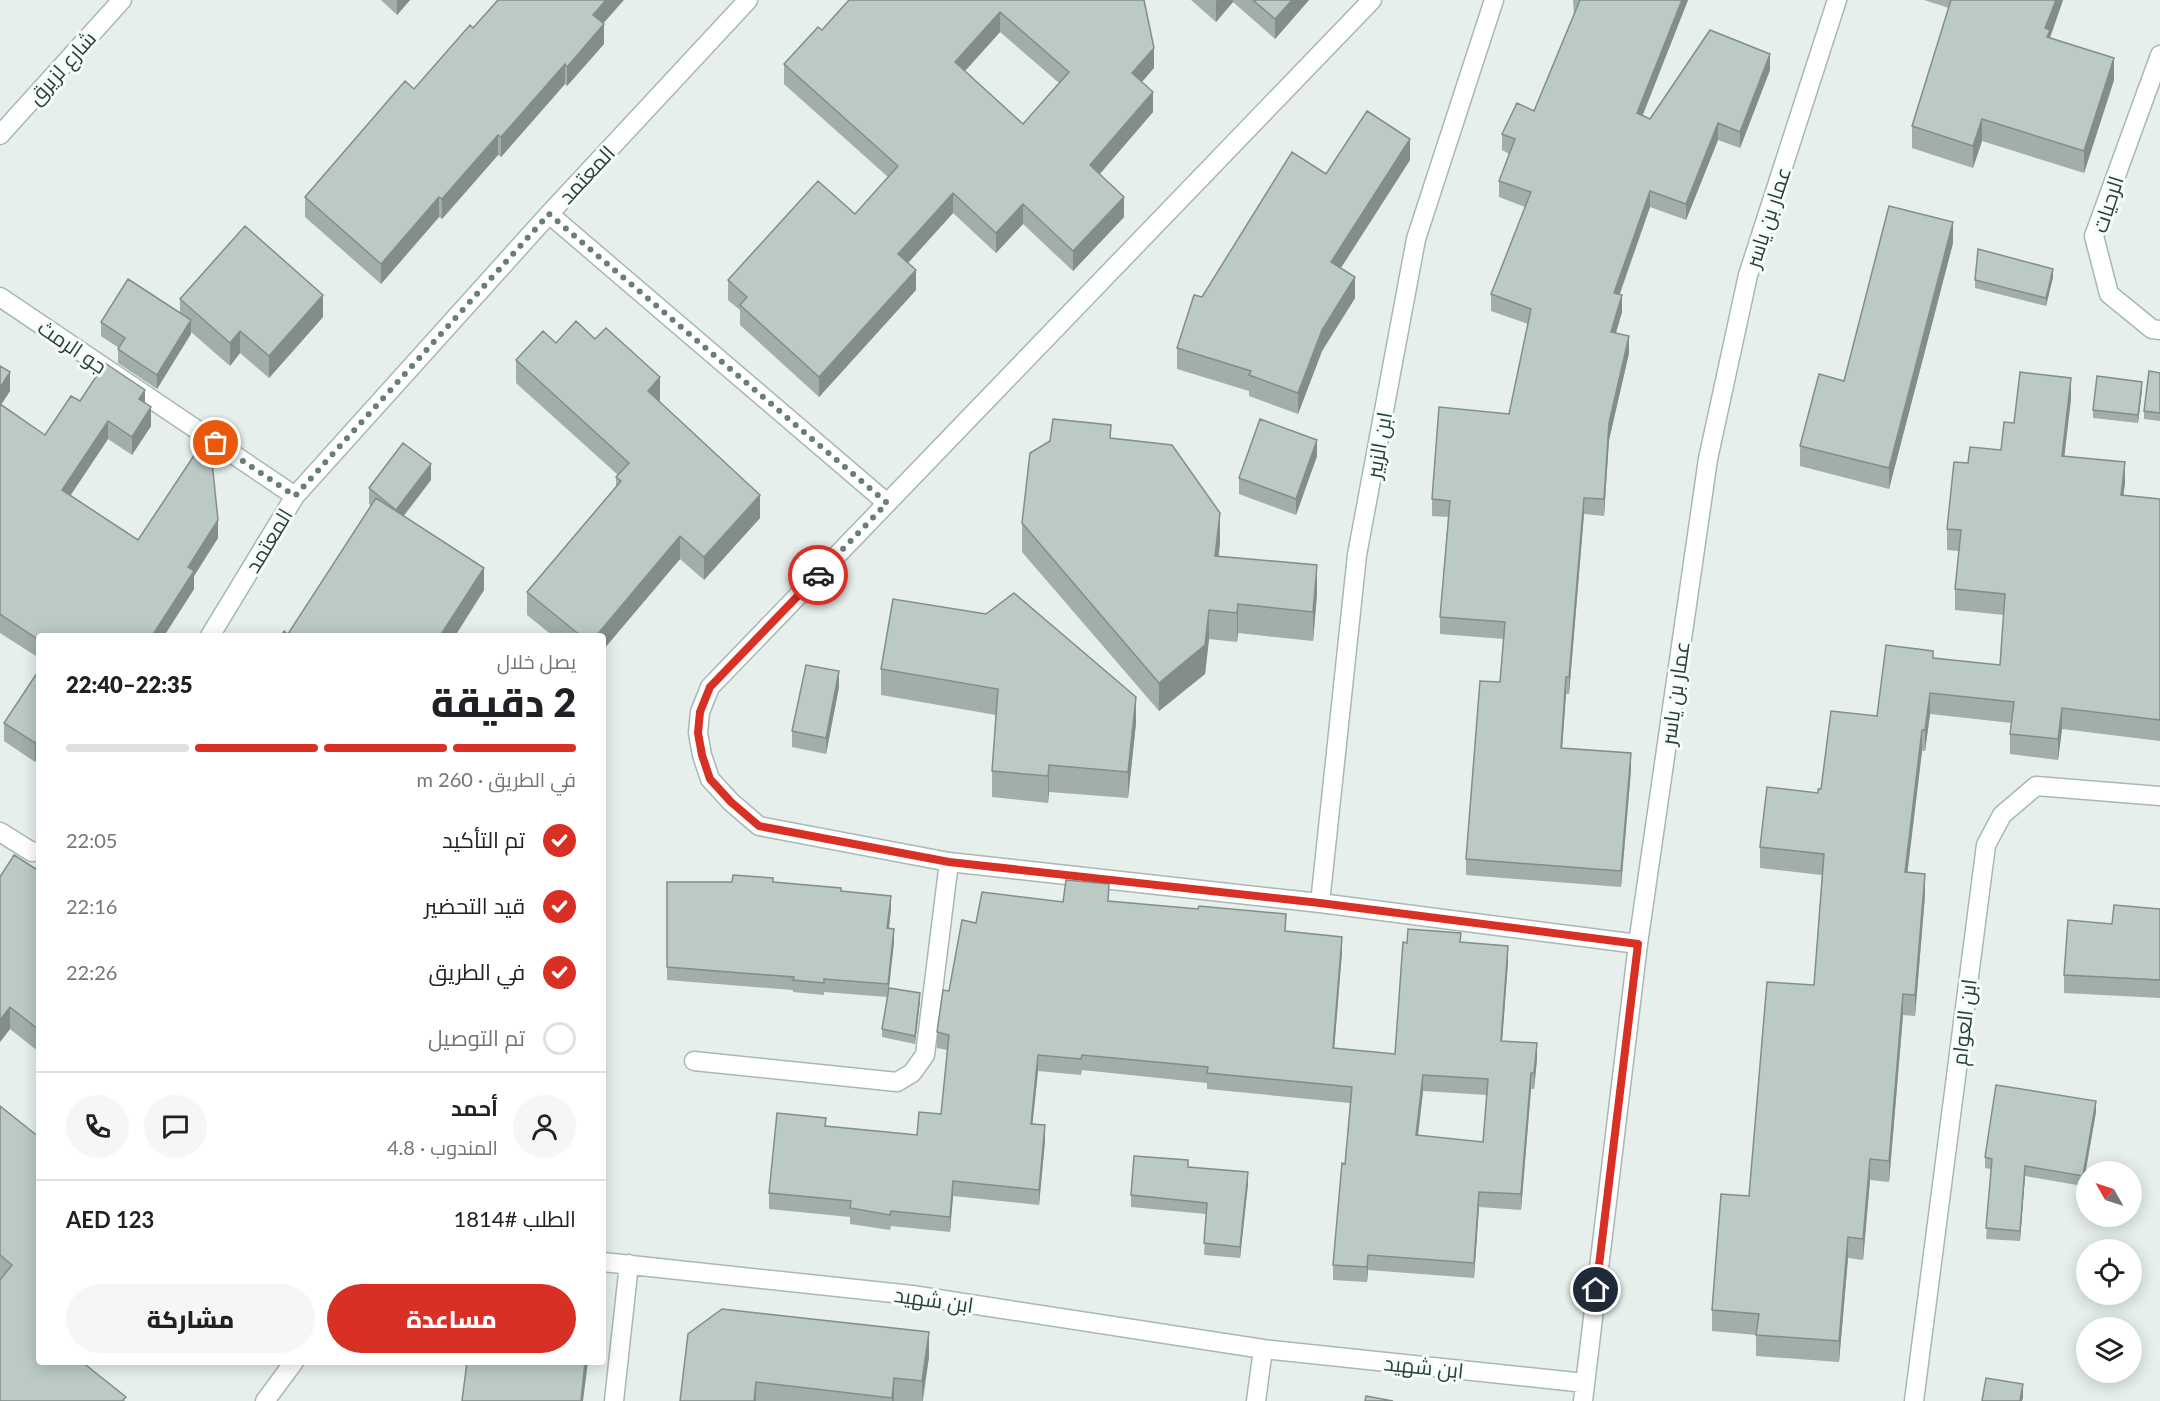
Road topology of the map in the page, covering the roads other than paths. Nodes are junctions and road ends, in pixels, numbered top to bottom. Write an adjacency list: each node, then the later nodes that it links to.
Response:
1 (122, 0): 7 (street, شارع لزيرق)
2 (748, 0): 8 (street, المعتمد)
3 (1372, 0): 12 (street)
4 (1494, 0): 18 (street, ابن الزبير)
5 (1837, 0): 19 (street, عمار بن ياسر)
6 (2160, 55): 10 (street, الرحيات)
7 (0, 135)
8 (549, 214): 11 (street, المعتمد); 12 (street)
9 (0, 297): 11 (street, جو الرمث)
10 (2160, 330)
11 (295, 496): 13 (street, المعتمد)
12 (887, 503): 17 (street)
13 (212, 633)
14 (2160, 796): 29 (street, ابن العوام)
15 (0, 832): 16 (street)
16 (36, 851)
17 (949, 862): 18 (street); 20 (street)
18 (1320, 903): 19 (street)
19 (1638, 944): 25 (street, عمار بن ياسر)
20 (694, 1061)
21 (606, 1262): 22 (street, ابن شهيد)
22 (629, 1264): 23 (street, ابن شهيد); 27 (street)
23 (1263, 1349): 25 (street, ابن شهيد); 28 (street)
24 (292, 1365): 26 (street)
25 (1584, 1392)
26 (265, 1401)
27 (614, 1401)
28 (1256, 1401)
29 (1914, 1401)

